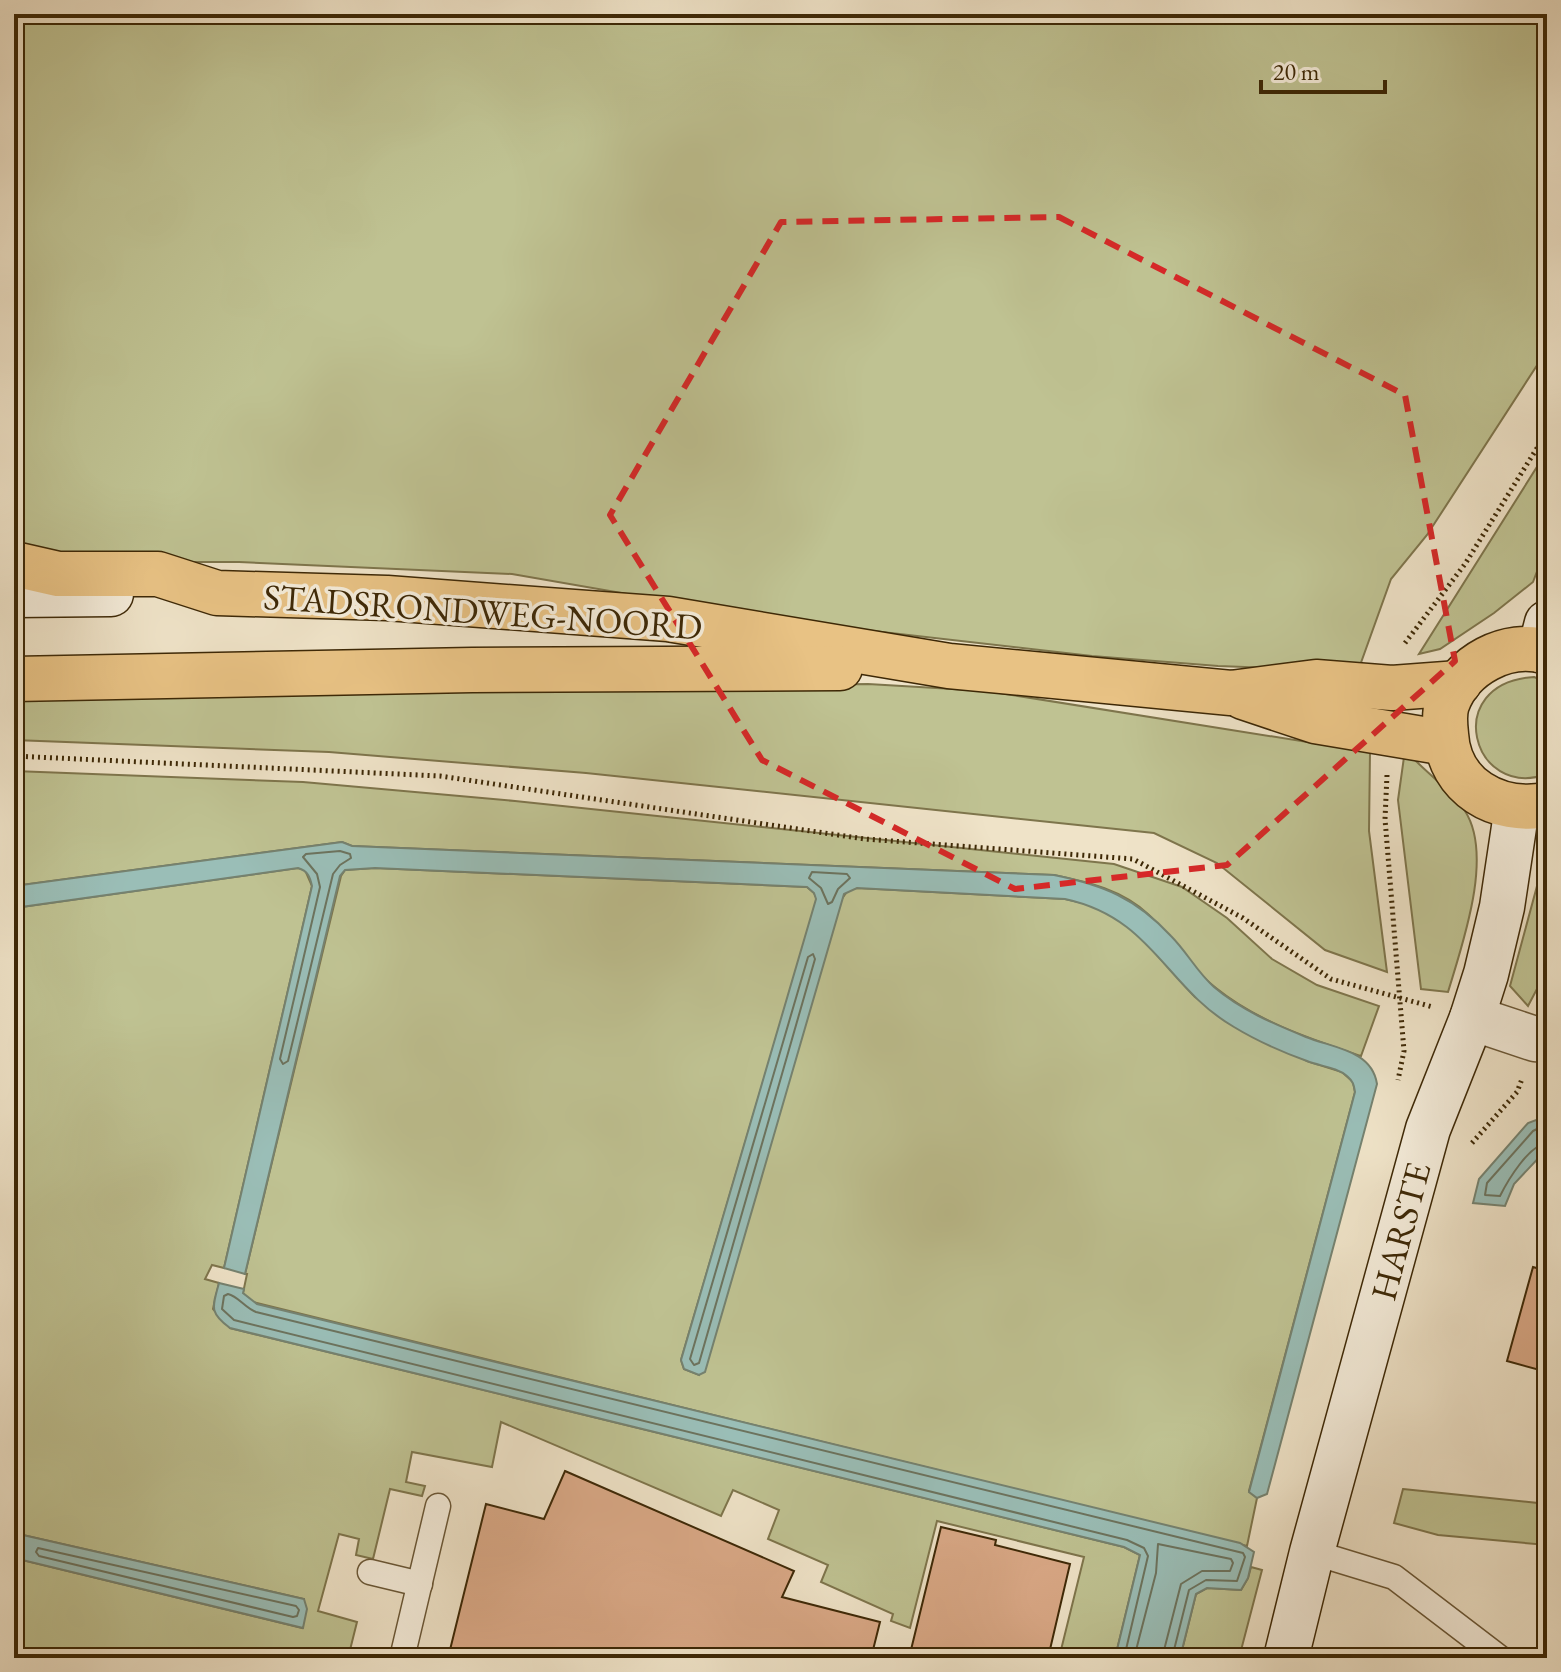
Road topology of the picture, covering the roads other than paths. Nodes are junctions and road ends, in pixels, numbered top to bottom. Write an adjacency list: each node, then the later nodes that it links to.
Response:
1 (14, 564): 2 (main road)
2 (217, 593): 3 (street, STADSRONDWEG-NOORD); 5 (main road, STADSRONDWEG-NOORD)
3 (14, 595)
4 (1545, 642): 7 (main road)
5 (949, 666): 6 (main road, STADSRONDWEG-NOORD); 8 (main road, STADSRONDWEG-NOORD)
6 (14, 679)
7 (1459, 683): 8 (main road, STADSRONDWEG-NOORD); 9 (main road)
8 (1231, 693): 9 (main road, STADSRONDWEG-NOORD)
9 (1446, 743): 10 (main road)
10 (1532, 806): 11 (street, HARSTE)
11 (1472, 1018): 12 (street); 14 (street, HARSTE)
12 (1547, 1040)
13 (438, 1506): 16 (lane)
14 (1312, 1552): 18 (street, HARSTE); 19 (lane)
15 (370, 1572): 16 (lane)
16 (420, 1584): 17 (lane)
17 (402, 1658)
18 (1286, 1658)
19 (1500, 1658)

